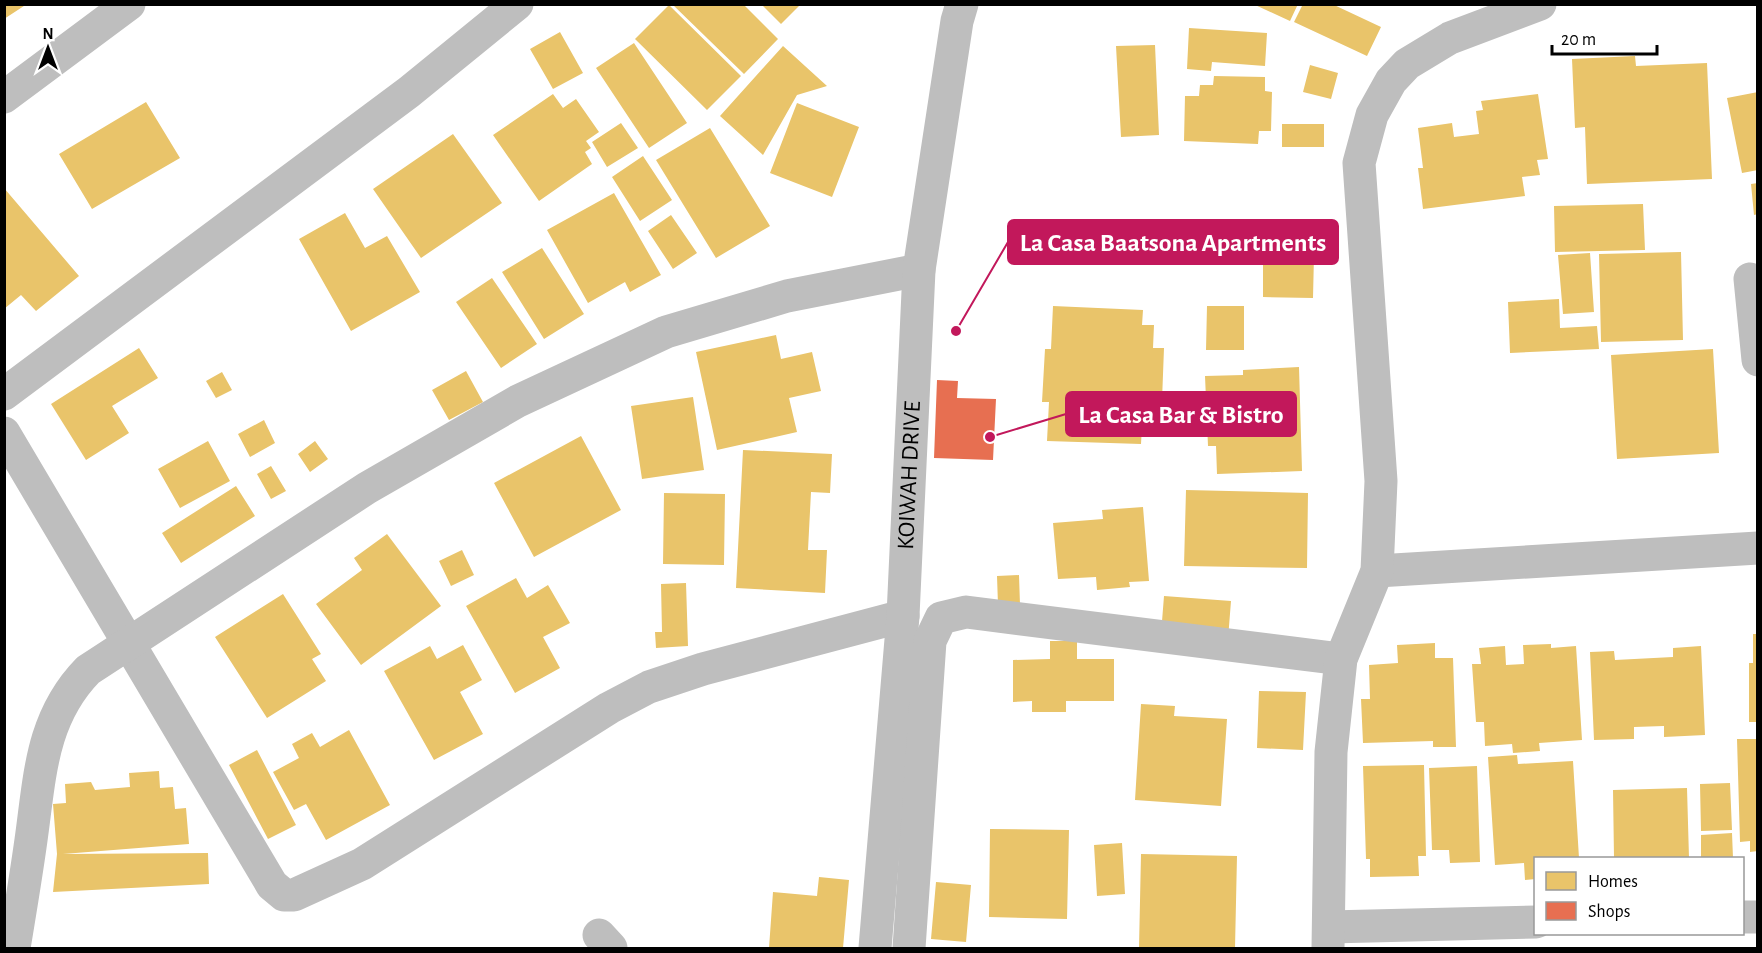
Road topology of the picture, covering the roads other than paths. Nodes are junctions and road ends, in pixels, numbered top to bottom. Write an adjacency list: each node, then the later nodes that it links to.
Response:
1 (129, 4): 5 (street)
2 (517, 4): 9 (street)
3 (962, 4): 6 (street, KOIWAH DRIVE)
4 (1540, 4): 12 (street)
5 (4, 97)
6 (919, 270): 13 (street, KOIWAH DRIVE); 14 (street)
7 (1750, 279): 8 (street)
8 (1758, 360)
9 (4, 394)
10 (4, 433): 14 (street)
11 (1758, 548): 12 (street)
12 (1377, 571): 15 (street)
13 (903, 616): 14 (street); 17 (street, KOIWAH DRIVE)
14 (129, 643): 20 (street)
15 (1341, 659): 16 (street); 19 (street)
16 (917, 826): 17 (street); 22 (street)
17 (885, 828): 21 (street, KOIWAH DRIVE)
18 (1534, 922): 19 (street)
19 (1328, 938)
20 (14, 948)
21 (875, 948)
22 (909, 948)

